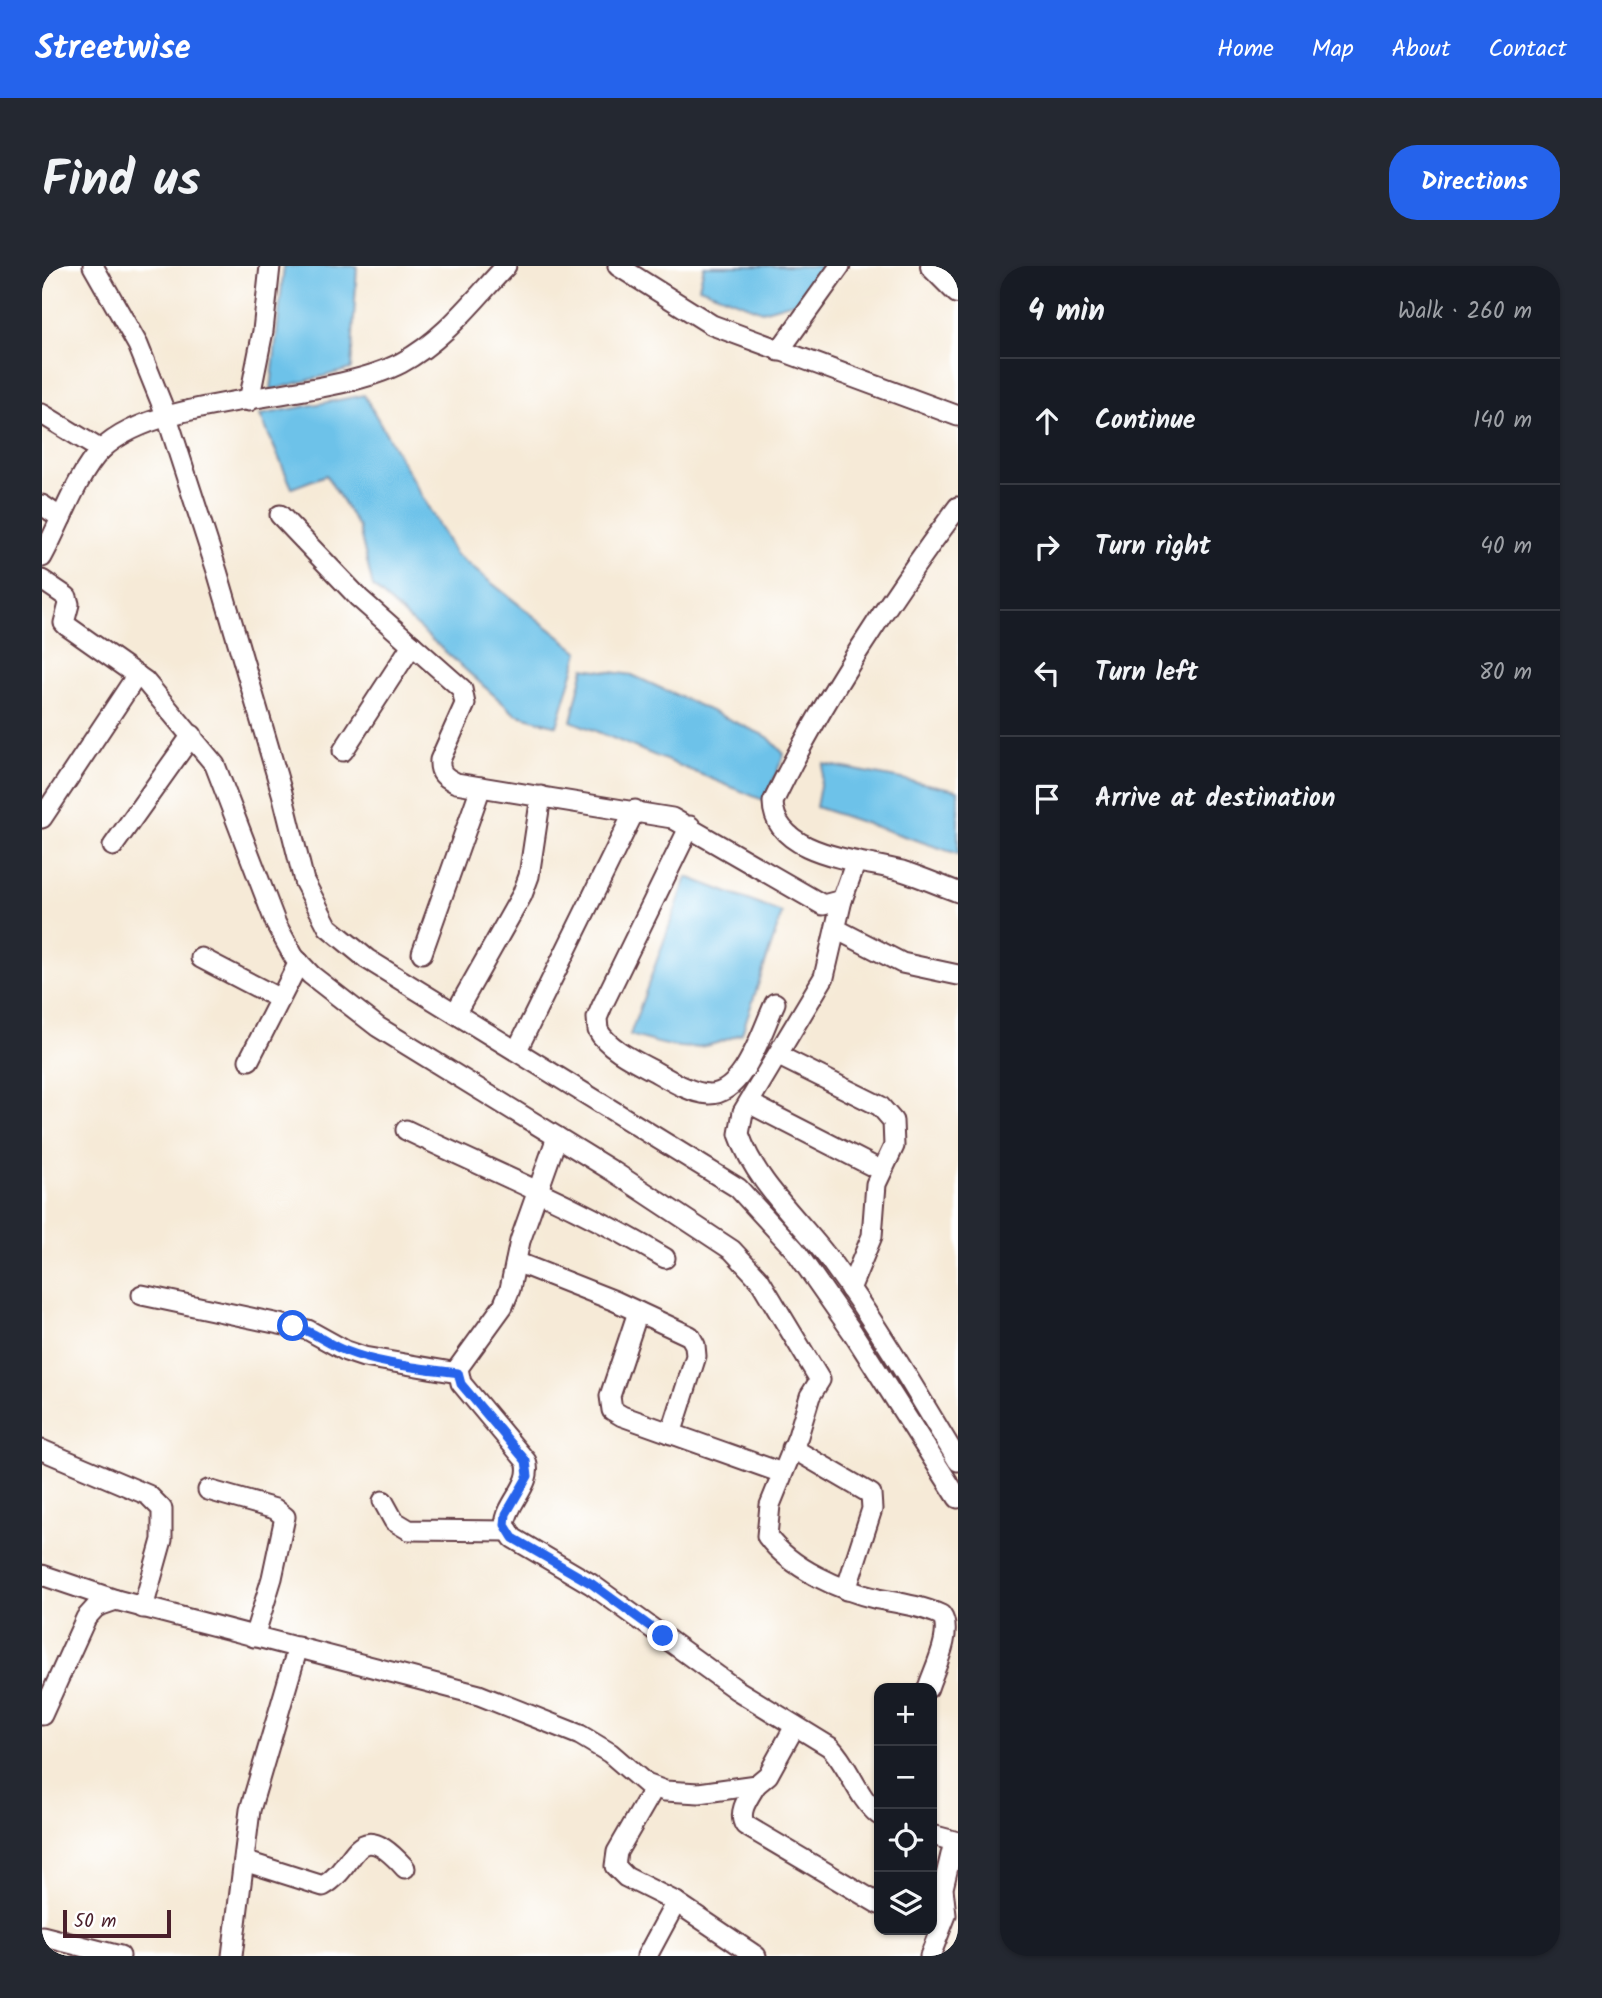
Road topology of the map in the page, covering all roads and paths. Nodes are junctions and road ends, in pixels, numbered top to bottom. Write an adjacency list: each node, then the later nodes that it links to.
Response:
1 (93, 266): 11 (street)
2 (270, 266): 9 (street)
3 (506, 266): 9 (street)
4 (618, 266): 8 (street)
5 (840, 266): 8 (street)
6 (933, 266): 7 (main road)
7 (958, 291)
8 (779, 351): 12 (street)
9 (249, 401): 11 (street)
10 (42, 414): 13 (street)
11 (173, 416): 13 (street); 40 (street)
12 (958, 416)
13 (101, 450): 17 (street)
14 (42, 505): 17 (street)
15 (958, 507): 30 (street)
16 (280, 515): 20 (street)
17 (61, 518): 18 (street)
18 (42, 557)
19 (42, 580): 21 (street)
20 (412, 645): 23 (street); 24 (street)
21 (136, 675): 22 (street); 27 (street)
22 (192, 735): 29 (street); 36 (street)
23 (343, 751)
24 (481, 787): 25 (street); 34 (street)
25 (541, 796): 26 (street); 40 (street)
26 (635, 810): 28 (street); 41 (street)
27 (42, 818)
28 (690, 826): 32 (street); 39 (street)
29 (113, 846)
30 (855, 864): 31 (street); 32 (street)
31 (958, 891)
32 (842, 900): 33 (street)
33 (836, 929): 37 (street); 42 (street)
34 (422, 953)
35 (201, 958): 38 (street)
36 (299, 962): 38 (street); 46 (street)
37 (958, 975)
38 (280, 999): 43 (street)
39 (775, 1003)
40 (456, 1012): 41 (street)
41 (517, 1050): 61 (street)
42 (779, 1056): 44 (street); 47 (street)
43 (249, 1060)
44 (749, 1103): 47 (street); 51 (street)
45 (406, 1130): 48 (street)
46 (557, 1137): 48 (street); 56 (street)
47 (880, 1170): 51 (street)
48 (536, 1193): 49 (street); 50 (street)
49 (665, 1258)
50 (516, 1262): 53 (street); 54 (street)
51 (850, 1289): 58 (street)
52 (142, 1295): 54 (street)
53 (638, 1312): 55 (street); 55 (street)
54 (458, 1373): 63 (street)
55 (671, 1434): 59 (street)
56 (792, 1448): 59 (street); 65 (street)
57 (42, 1450): 67 (street)
58 (958, 1461)
59 (782, 1474): 65 (street)
60 (208, 1490): 68 (street)
61 (958, 1498)
62 (383, 1501): 63 (street)
63 (509, 1531): 72 (street)
64 (42, 1574): 66 (street)
65 (846, 1590): 70 (street)
66 (116, 1600): 67 (street); 71 (street)
67 (143, 1608): 68 (street)
68 (254, 1637): 69 (street)
69 (298, 1647): 74 (street); 78 (street)
70 (930, 1683)
71 (42, 1715)
72 (795, 1726): 73 (street); 75 (street)
73 (756, 1785): 74 (street); 80 (street)
74 (654, 1788): 81 (street)
75 (874, 1809)
76 (937, 1836): 77 (street)
77 (956, 1842): 82 (street)
78 (244, 1861): 79 (street); 86 (street)
79 (405, 1868)
80 (874, 1901)
81 (676, 1902): 87 (street); 88 (street)
82 (937, 1926)
83 (931, 1935): 89 (street)
84 (42, 1936): 85 (street)
85 (120, 1956)
86 (232, 1956)
87 (647, 1956)
88 (756, 1956)
89 (930, 1956)

